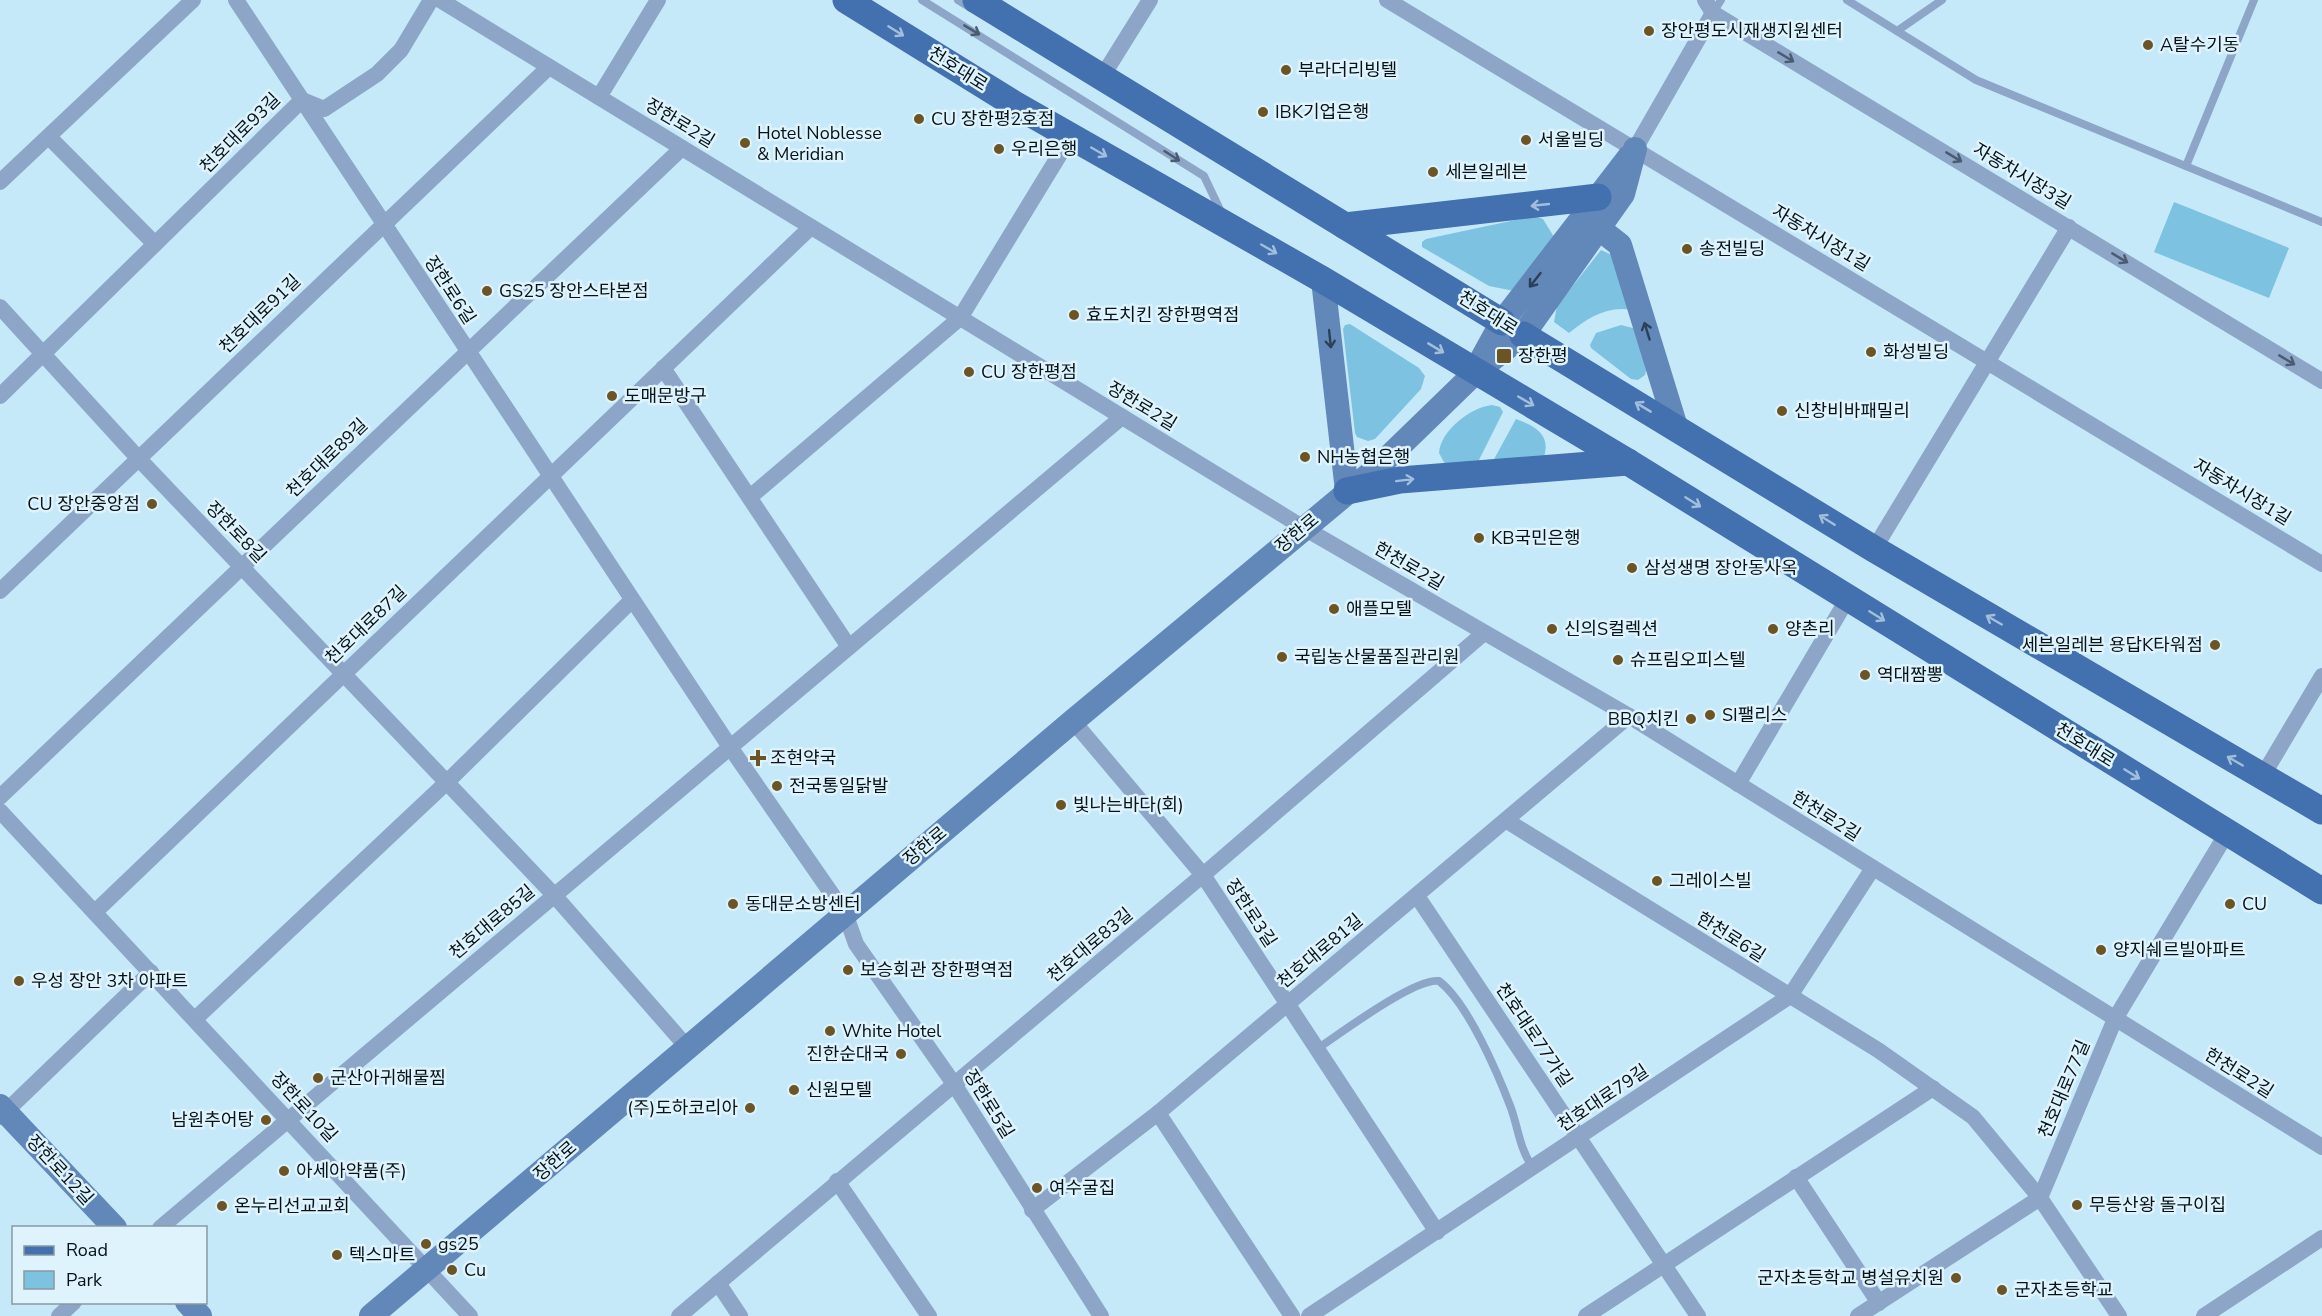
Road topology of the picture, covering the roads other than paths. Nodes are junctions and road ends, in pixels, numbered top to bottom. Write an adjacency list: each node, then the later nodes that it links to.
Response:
1 (193, 0): 23 (street)
2 (236, 0): 21 (street, 장한로6길)
3 (431, 0): 21 (street, 천호대로93길)
4 (440, 0): 17 (street, 장한로2길)
5 (658, 0): 20 (street)
6 (846, 0): 22 (main road, 천호대로, one-way to 22)
7 (922, 0): 31 (lane, one-way to 31)
8 (958, 0): 18 (lane)
9 (976, 0): 19 (main road, 천호대로)
10 (1150, 0): 19 (street)
11 (1387, 0): 25 (street, 자동차시장1길)
12 (1847, 0): 16 (lane)
13 (1942, 0): 16 (lane)
14 (2254, 0): 26 (lane)
15 (1713, 4): 25 (street); 33 (street, 자동차시장3길, one-way to 33)
16 (1897, 32): 26 (lane)
17 (549, 67): 20 (street, 장한로2길); 30 (street, 천호대로91길)
18 (1075, 73)
19 (1102, 77): 32 (main road, 천호대로)
20 (599, 97): 24 (street, 장한로2길)
21 (302, 100): 30 (street, 장한로6길); 35 (street, 천호대로93길)
22 (1071, 136): 31 (main road, 천호대로, one-way to 31); 40 (street)
23 (49, 137): 27 (street); 35 (street)
24 (682, 148): 34 (street, 장한로2길); 42 (street, 천호대로89길)
25 (1635, 149): 28 (street, 장한로); 44 (street, 자동차시장1길)
26 (2186, 166): 29 (lane)
27 (0, 182)
28 (1599, 212): 32 (main road, one-way to 32); 41 (street, 장한로); 50 (street, one-way to 28)
29 (2322, 222)
30 (383, 223): 42 (street, 장한로6길); 51 (street, 천호대로91길)
31 (1227, 225): 36 (main road, 천호대로, one-way to 36)
32 (1345, 226): 38 (main road, 천호대로)
33 (2069, 226): 44 (street); 47 (street, 자동차시장3길, one-way to 47)
34 (811, 227): 40 (street, 장한로2길); 45 (street, 천호대로87길)
35 (155, 244): 43 (street, 천호대로93길)
36 (1323, 280): 46 (main road, 천호대로, one-way to 46); 54 (street, one-way to 54)
37 (1437, 297): 38 (lane)
38 (1468, 300): 41 (main road, 천호대로)
39 (0, 307): 43 (street, 장한로8길)
40 (960, 318): 49 (street, 장한로2길); 55 (street)
41 (1512, 328): 46 (street, 장한로); 50 (main road, 천호대로, one-way to 41)
42 (467, 352): 53 (street, 장한로6길); 59 (street, 천호대로89길)
43 (44, 354): 48 (street, 천호대로93길); 51 (street, 장한로8길)
44 (1988, 360): 57 (street); 58 (street, 자동차시장1길)
45 (663, 368): 53 (street, 천호대로87길); 55 (street)
46 (1476, 372): 52 (main road, 천호대로, one-way to 52); 54 (street, 장한로)
47 (2322, 381)
48 (0, 396)
49 (1122, 417): 56 (street, 장한로2길); 64 (street, 천호대로85길)
50 (1676, 427): 57 (main road, 천호대로, one-way to 50)
51 (138, 458): 59 (street, 장한로8길); 60 (street, 천호대로91길)
52 (1628, 462): 54 (main road, one-way to 52); 61 (main road, 천호대로, one-way to 61)
53 (550, 477): 62 (street, 장한로6길); 65 (street, 천호대로87길)
54 (1347, 491): 56 (street, 장한로)
55 (750, 497): 64 (street)
56 (1304, 528): 63 (street, 한천로2길); 68 (street, 장한로)
57 (1874, 549): 70 (main road, 천호대로, one-way to 57)
58 (2322, 564)
59 (242, 566): 65 (street, 장한로8길); 73 (street, 천호대로89길)
60 (0, 591)
61 (1848, 598): 72 (street); 77 (main road, 천호대로, one-way to 77)
62 (632, 600): 69 (street, 장한로6길); 71 (street)
63 (1484, 633): 67 (street, 한천로2길); 79 (street, 천호대로83길)
64 (849, 647): 69 (street, 천호대로85길)
65 (345, 673): 71 (street, 장한로8길); 83 (street, 천호대로87길)
66 (2322, 676): 70 (street)
67 (1629, 716): 72 (street, 한천로2길); 76 (street, 천호대로81길)
68 (1073, 721): 79 (street, 장한로3길); 84 (street, 장한로)
69 (730, 747): 81 (street, 천호대로85길); 84 (street, 장한로6길)
70 (2262, 777): 75 (main road, 천호대로)
71 (447, 782): 81 (street, 장한로8길); 88 (street)
72 (1738, 784): 78 (street, 한천로2길)
73 (0, 797)
74 (0, 811): 83 (street, 장한로10길)
75 (2322, 811)
76 (1507, 821): 82 (street, 천호대로81길); 86 (street, 한천로6길)
77 (2227, 833): 80 (main road, 천호대로); 89 (street, 천호대로77길)
78 (1873, 868): 86 (street, 천호대로79길); 89 (street, 한천로2길)
79 (1203, 876): 87 (street, 장한로3길); 92 (street, 천호대로83길)
80 (2322, 891)
81 (554, 895): 90 (street, 장한로8길); 96 (street, 천호대로85길)
82 (1417, 896): 87 (street, 천호대로81길); 97 (street, 천호대로77가길)
83 (96, 911): 85 (street, 장한로10길)
84 (845, 914): 90 (street, 장한로); 92 (street, 장한로5길)
85 (151, 972): 88 (street, 장한로10길); 94 (street)
86 (1790, 996): 93 (street, 한천로6길); 97 (street, 천호대로79길)
87 (1288, 1004): 91 (street, 장한로3길); 95 (street, 천호대로81길)
88 (195, 1019): 96 (street, 장한로10길)
89 (2115, 1019): 98 (street, 한천로2길); 102 (street, 천호대로77길)
90 (687, 1047): 109 (street, 장한로)
91 (1317, 1049): 99 (lane); 106 (street, 장한로3길)
92 (954, 1084): 101 (street, 천호대로83길); 103 (street, 장한로5길)
93 (1933, 1088): 100 (street); 102 (street, 한천로6길)
94 (2, 1112): 104 (street, 장한로12길)
95 (1158, 1113): 103 (street, 천호대로81길); 122 (street)
96 (288, 1119): 105 (street, 천호대로85길); 109 (street, 장한로10길)
97 (1580, 1137): 99 (street, 천호대로79길); 108 (street, 천호대로77가길)
98 (2322, 1147)
99 (1533, 1168): 106 (street, 천호대로79길)
100 (1796, 1177): 108 (street); 111 (street)
101 (837, 1182): 110 (street, 천호대로83길); 120 (street)
102 (2040, 1198): 111 (street); 127 (street, 한천로6길)
103 (1032, 1210): 121 (street, 장한로5길)
104 (114, 1226)
105 (161, 1226)
106 (1437, 1232): 123 (street, 천호대로79길)
107 (2322, 1238): 128 (street)
108 (1664, 1263): 124 (street); 125 (street, 천호대로77가길)
109 (427, 1270): 116 (street, 장한로); 117 (street, 장한로10길)
110 (718, 1283): 118 (street, 천호대로83길); 119 (street)
111 (1879, 1303): 126 (street)
112 (72, 1304): 114 (street)
113 (189, 1304): 115 (street)
114 (58, 1316)
115 (200, 1316)
116 (371, 1316)
117 (470, 1316)
118 (679, 1316)
119 (740, 1316)
120 (929, 1316)
121 (1101, 1316)
122 (1292, 1316)
123 (1309, 1316)
124 (1586, 1316)
125 (1698, 1316)
126 (1858, 1316)
127 (2119, 1316)
128 (2204, 1316)

